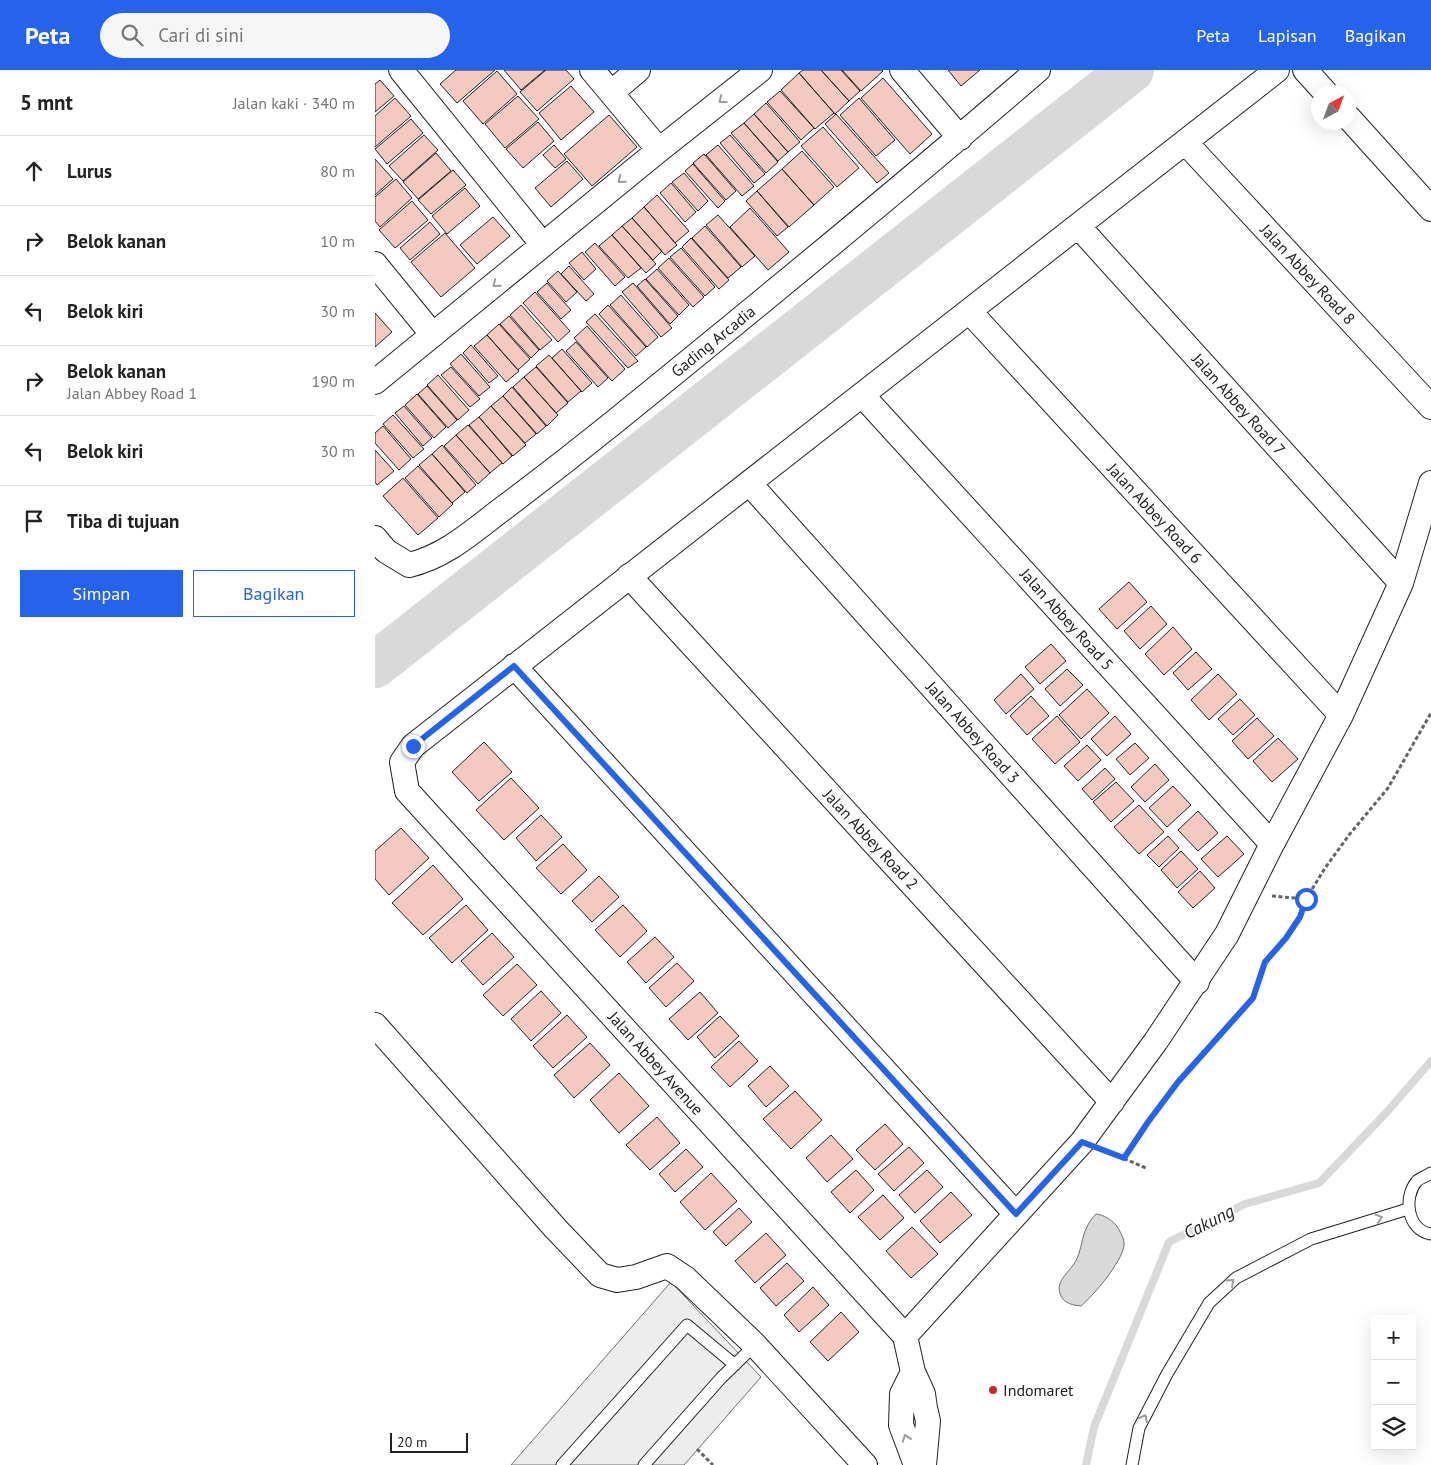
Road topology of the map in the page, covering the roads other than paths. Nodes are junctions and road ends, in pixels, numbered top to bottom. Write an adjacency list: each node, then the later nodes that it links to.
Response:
1 (401, 70): 17 (street)
2 (592, 70): 10 (street)
3 (638, 70): 10 (street)
4 (760, 70): 14 (street, one-way to 14)
5 (902, 70): 12 (street)
6 (1039, 70): 12 (street, Gading Arcadia)
7 (1277, 70): 13 (street)
8 (1305, 70): 9 (street)
9 (1319, 85)
10 (611, 92): 14 (street)
11 (1356, 126): 15 (street)
12 (959, 138): 26 (street, Gading Arcadia)
13 (1185, 142): 16 (street); 23 (street, Jalan Abbey Road 8)
14 (659, 150): 17 (street, one-way to 17)
15 (1431, 209)
16 (1077, 226): 19 (street); 28 (street, Jalan Abbey Road 7)
17 (543, 245): 20 (street, one-way to 20)
18 (375, 264): 20 (street)
19 (969, 311): 22 (street); 30 (street, Jalan Abbey Road 6)
20 (433, 335): 21 (street)
21 (375, 382)
22 (862, 394): 24 (street); 31 (street, Jalan Abbey Road 5)
23 (1431, 407)
24 (749, 483): 27 (street); 32 (street, Jalan Abbey Road 3)
25 (1431, 483): 28 (street)
26 (375, 538)
27 (629, 576): 29 (street); 34 (street, Jalan Abbey Road 2)
28 (1401, 583): 30 (street)
29 (514, 666): 37 (street); 39 (street, Jalan Abbey Avenue)
30 (1341, 715): 31 (street)
31 (1272, 844): 32 (street)
32 (1197, 982): 34 (street)
33 (375, 1025): 40 (street)
34 (1112, 1102): 37 (street)
35 (1431, 1173): 36 (lane)
36 (1408, 1209): 38 (lane); 48 (lane, one-way to 36)
37 (1016, 1214): 39 (street)
38 (1431, 1234)
39 (905, 1336): 42 (street)
40 (755, 1345): 41 (lane); 45 (street)
41 (735, 1365): 43 (lane); 44 (lane)
42 (913, 1372): 46 (street, one-way to 42); 47 (street)
43 (562, 1465)
44 (644, 1465)
45 (865, 1465)
46 (916, 1465)
47 (924, 1465)
48 (1131, 1465)

